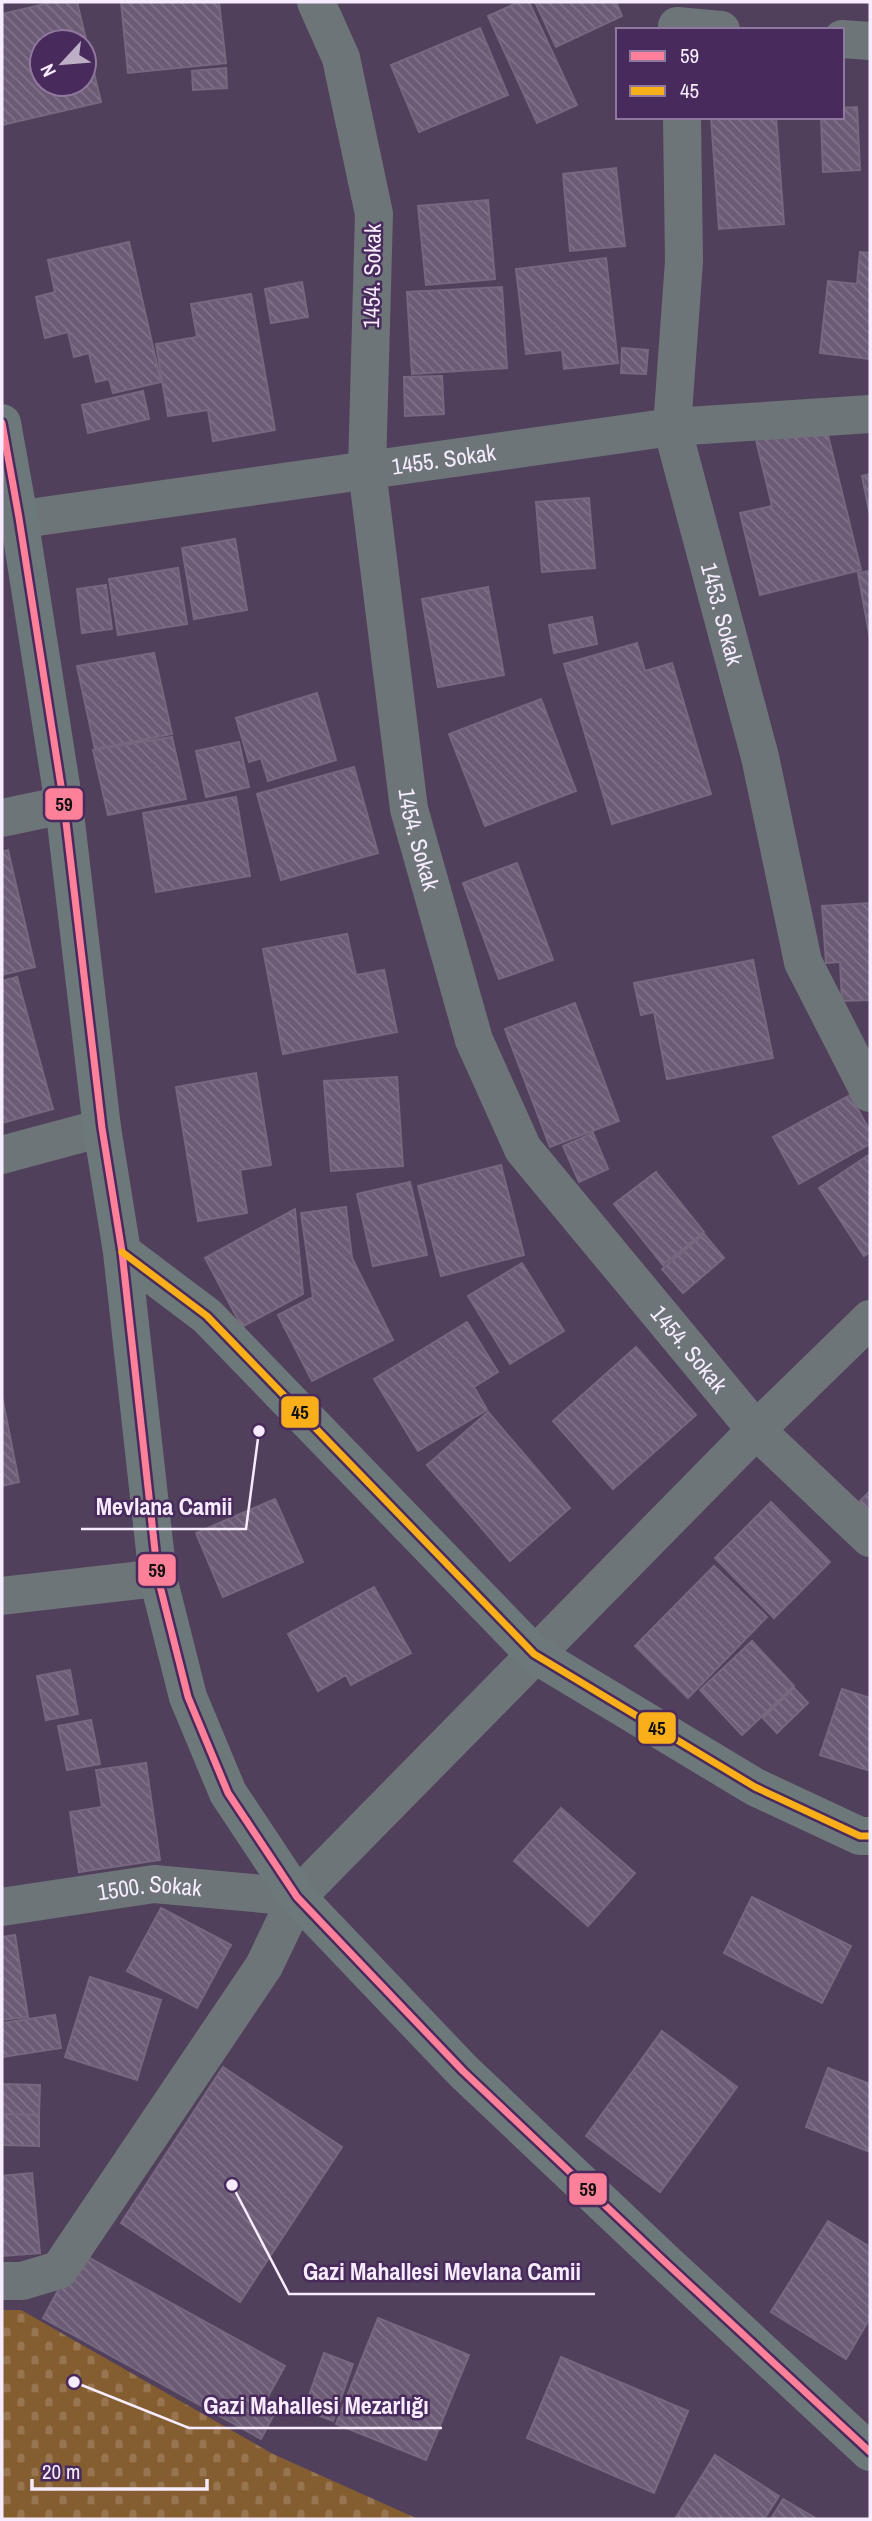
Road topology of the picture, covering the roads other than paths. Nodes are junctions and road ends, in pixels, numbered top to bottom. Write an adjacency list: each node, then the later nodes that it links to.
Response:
1 (316, 2): 10 (street, 1454. Sokak)
2 (674, 19): 3 (street)
3 (712, 28)
4 (844, 39): 5 (street)
5 (870, 41)
6 (682, 119): 9 (street, 1453. Sokak)
7 (870, 414): 9 (street, 1455. Sokak)
8 (2, 423): 11 (main road)
9 (672, 427): 10 (street, 1455. Sokak); 14 (street, 1453. Sokak)
10 (367, 470): 11 (street, 1455. Sokak); 19 (street, 1454. Sokak)
11 (10, 520): 12 (main road)
12 (64, 804): 13 (street); 15 (main road)
13 (2, 818)
14 (870, 1093)
15 (102, 1128): 16 (street); 17 (main road)
16 (2, 1154)
17 (122, 1252): 21 (main road); 23 (main road)
18 (870, 1319): 19 (street)
19 (756, 1430): 20 (street, 1454. Sokak); 23 (street)
20 (870, 1538)
21 (158, 1578): 22 (street); 25 (main road)
22 (2, 1597)
23 (534, 1654): 24 (main road); 25 (street)
24 (870, 1836)
25 (297, 1897): 26 (street, 1500. Sokak); 27 (street); 28 (main road)
26 (2, 1907)
27 (2, 2281)
28 (869, 2448)

